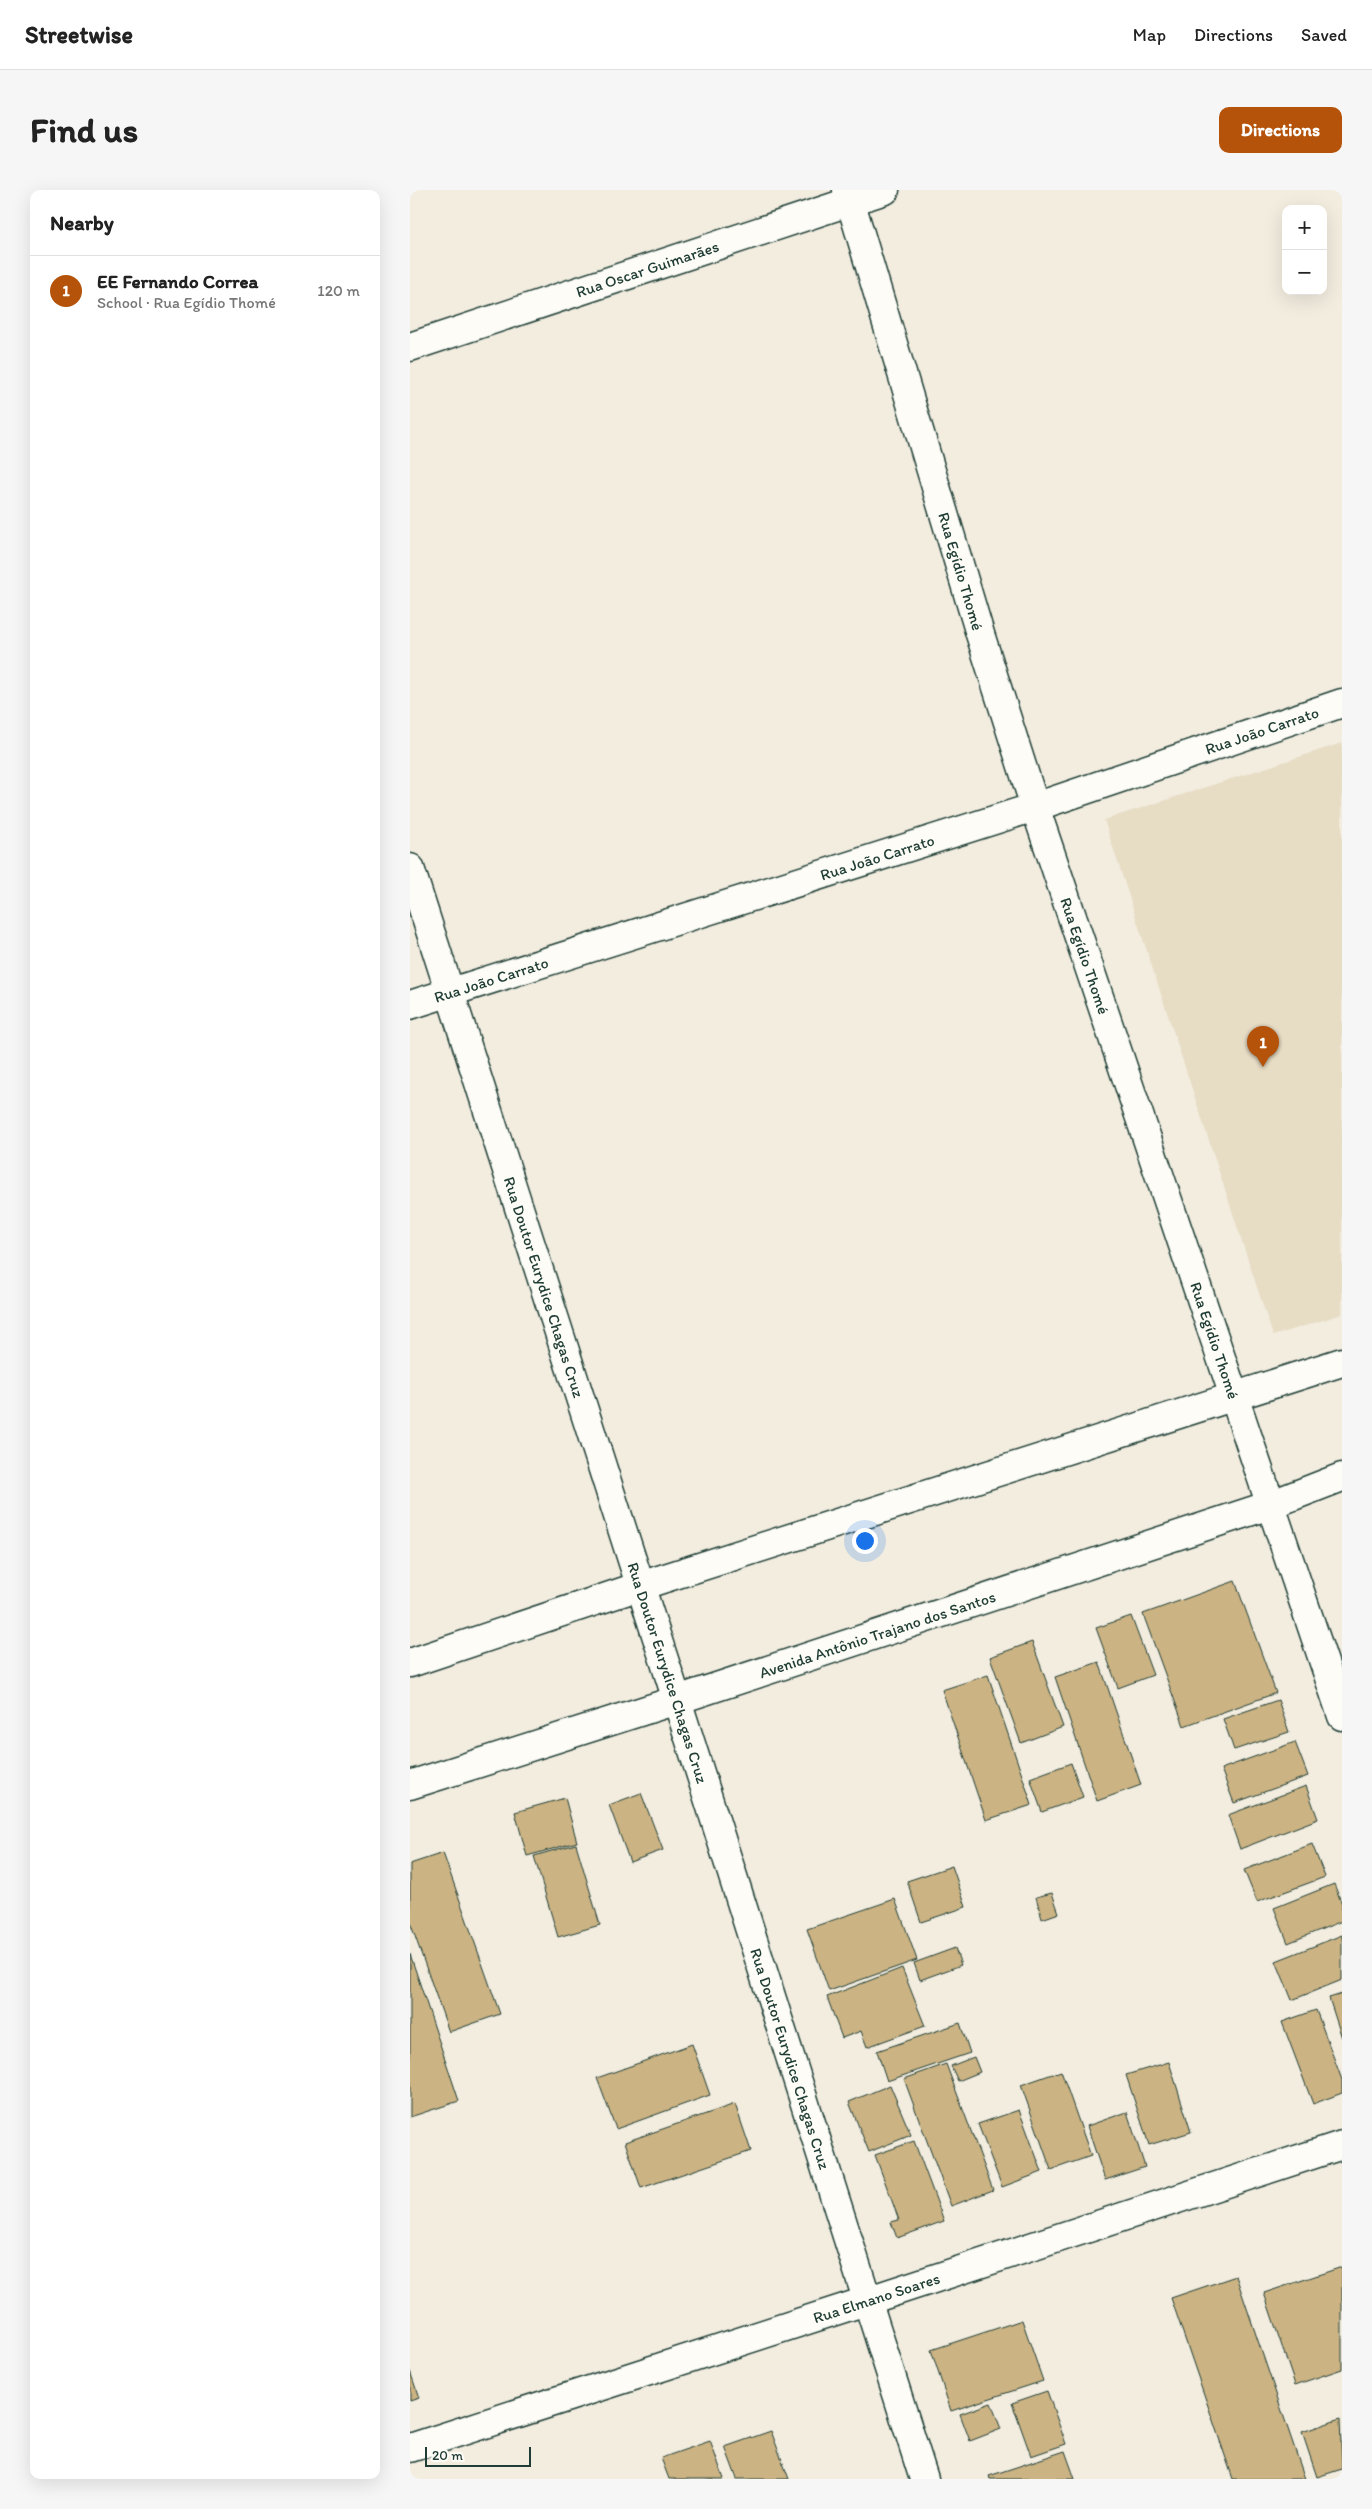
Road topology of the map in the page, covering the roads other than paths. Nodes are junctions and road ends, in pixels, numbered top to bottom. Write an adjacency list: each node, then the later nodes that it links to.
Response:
1 (885, 190): 2 (street, Rua Oscar Guimarães)
2 (848, 196): 3 (street, Rua Oscar Guimarães); 5 (street, Rua Egídio Thomé)
3 (410, 346)
4 (1342, 703): 5 (street, Rua João Carrato)
5 (1034, 807): 7 (street, Rua João Carrato); 10 (street, Rua Egídio Thomé)
6 (410, 868): 7 (street, Rua Doutor Eurydice Chagas Cruz)
7 (450, 992): 8 (street, Rua João Carrato); 13 (street, Rua Doutor Eurydice Chagas Cruz)
8 (410, 1005)
9 (1342, 1362): 10 (street)
10 (1234, 1397): 12 (street, Rua Egídio Thomé); 13 (street)
11 (1342, 1477): 12 (street, Avenida Antônio Trajano dos Santos)
12 (1270, 1505): 15 (street, Avenida Antônio Trajano dos Santos); 16 (street, Rua Egídio Thomé)
13 (640, 1586): 14 (street); 15 (street, Rua Doutor Eurydice Chagas Cruz)
14 (410, 1663)
15 (678, 1700): 17 (street, Avenida Antônio Trajano dos Santos); 19 (street, Rua Doutor Eurydice Chagas Cruz)
16 (1342, 1716)
17 (410, 1785)
18 (1342, 2145): 19 (street, Rua Elmano Soares)
19 (866, 2301): 20 (street, Rua Elmano Soares); 21 (street, Rua Doutor Eurydice Chagas Cruz)
20 (410, 2448)
21 (924, 2479)

